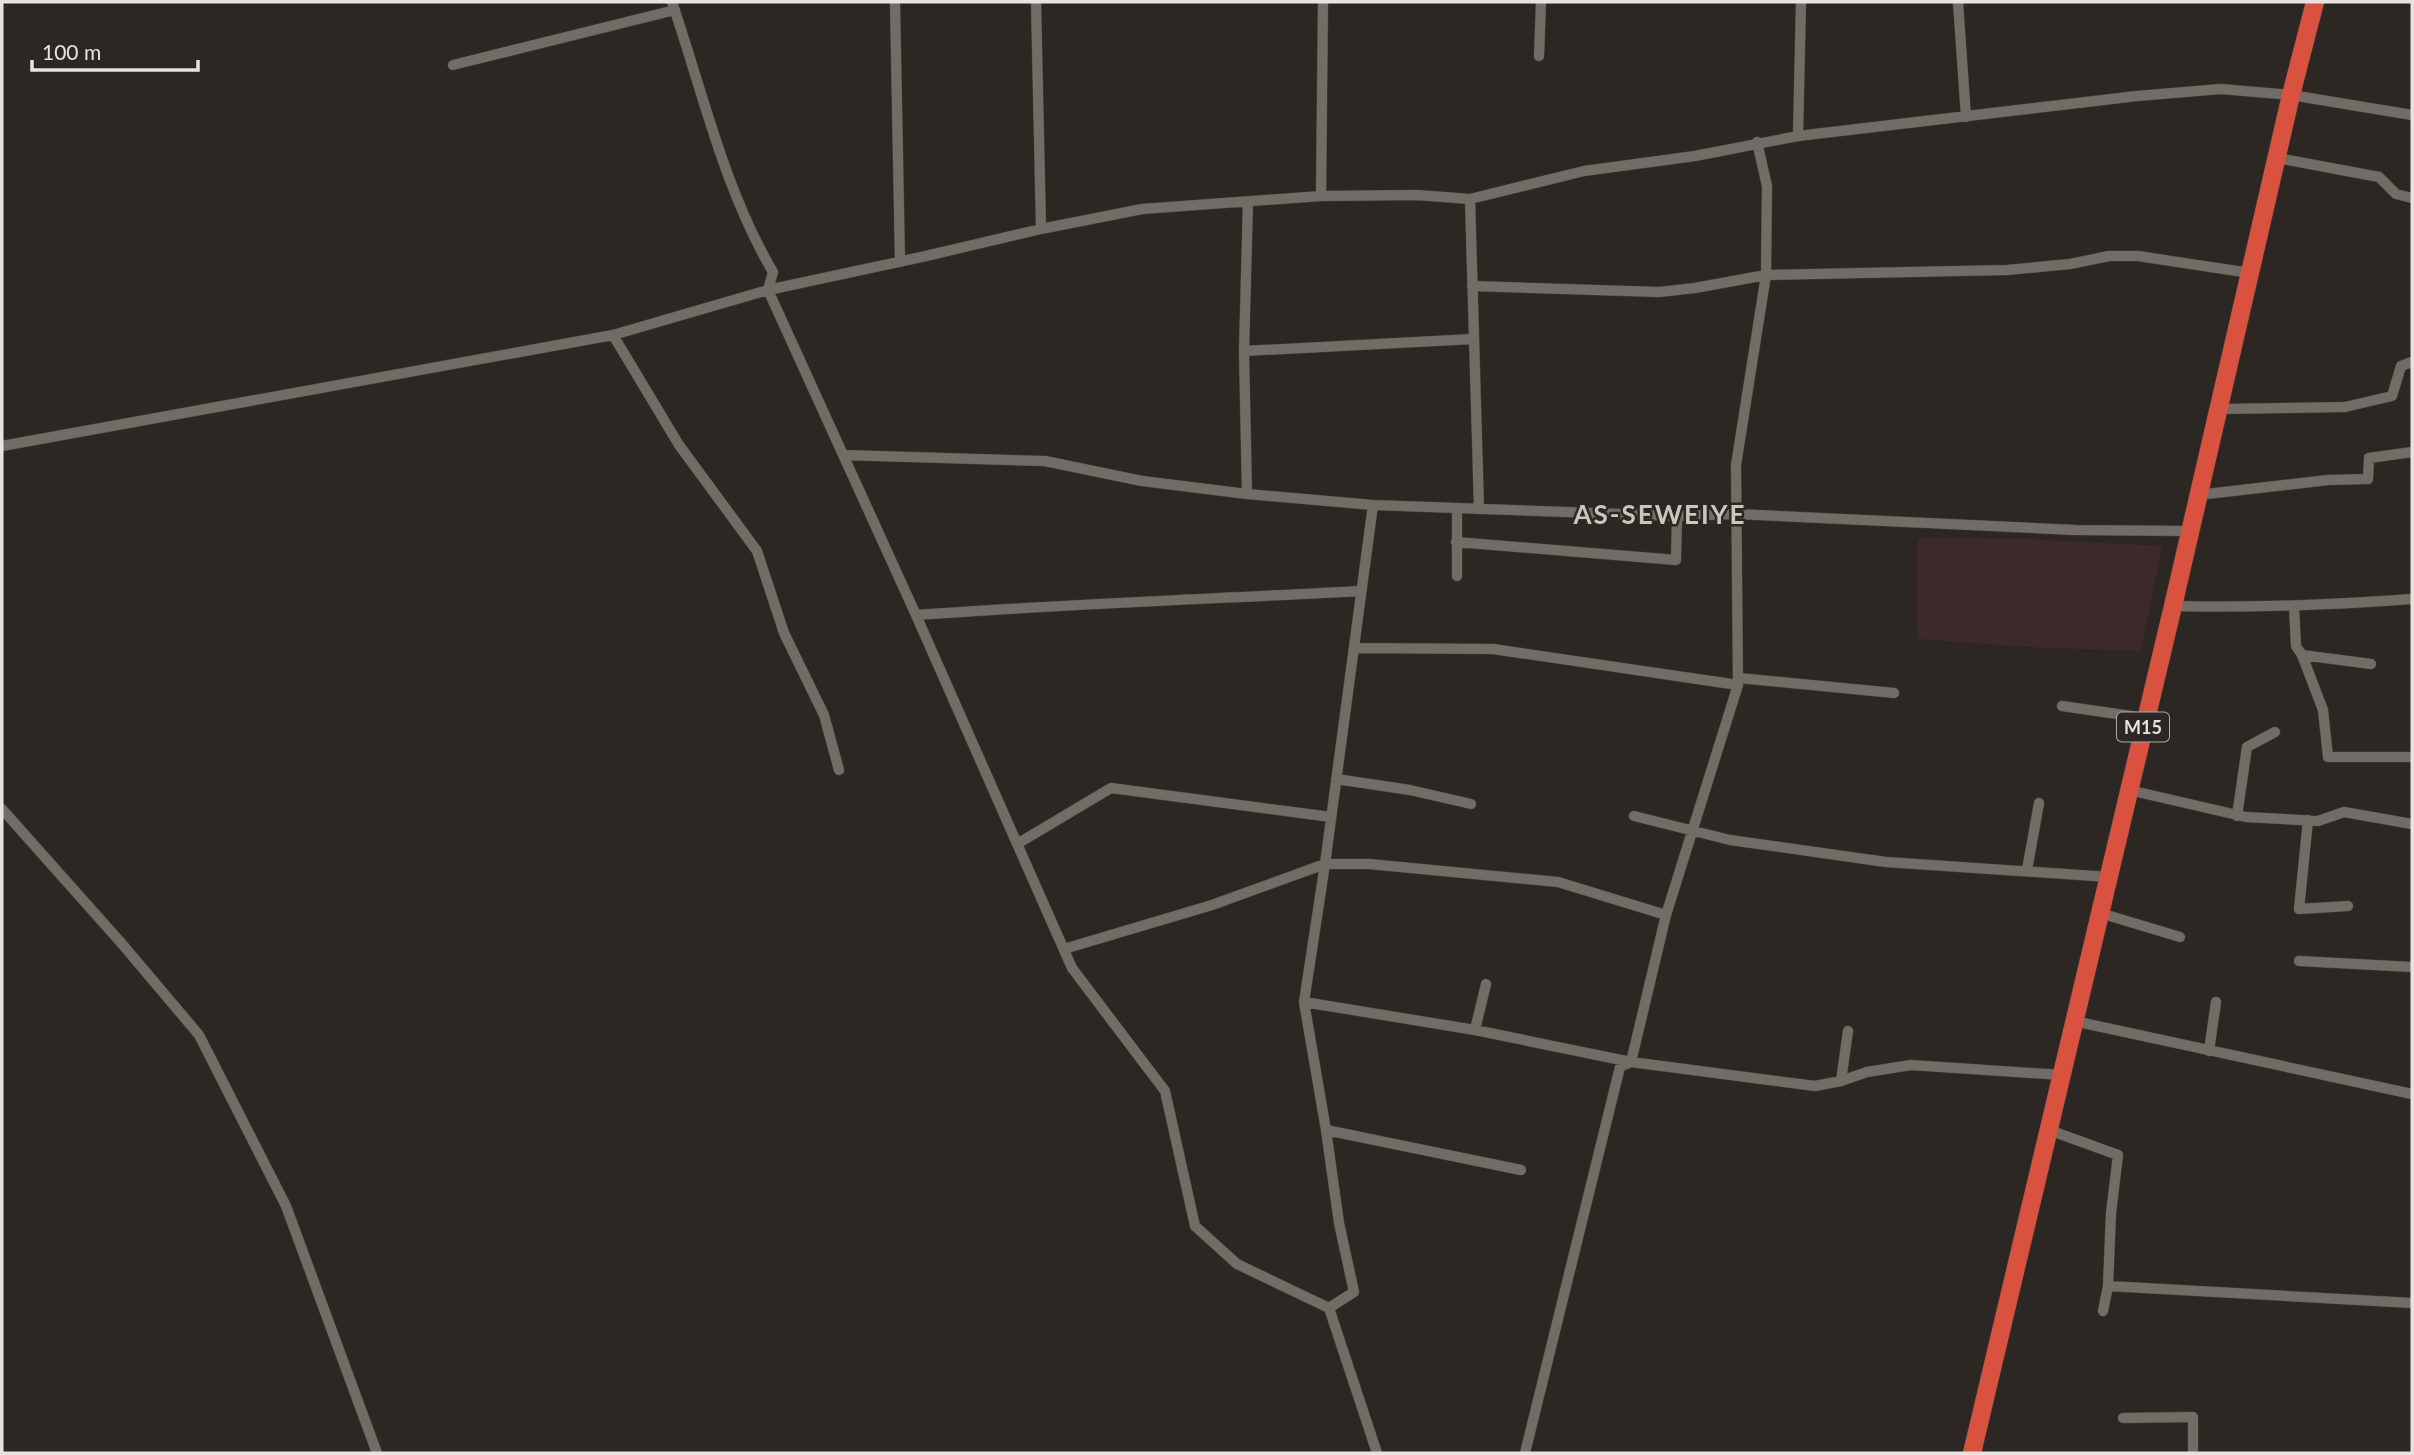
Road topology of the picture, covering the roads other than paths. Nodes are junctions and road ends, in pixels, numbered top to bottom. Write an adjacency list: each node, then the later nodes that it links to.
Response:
1 (895, 2): 22 (street)
2 (1036, 2): 21 (street)
3 (1323, 2): 17 (street)
4 (1541, 2): 9 (street)
5 (1801, 2): 14 (street)
6 (1958, 2): 13 (street)
7 (2315, 2): 11 (highway, M15)
8 (673, 6): 10 (street); 26 (street)
9 (1539, 56)
10 (453, 65)
11 (2291, 95): 12 (street); 13 (street); 16 (highway, M15)
12 (2412, 115)
13 (1966, 117): 14 (street)
14 (1798, 136): 15 (street)
15 (1757, 142): 19 (street); 24 (street)
16 (2277, 158): 18 (street); 23 (highway, M15)
17 (1321, 196): 19 (street); 20 (street)
18 (2412, 198)
19 (1470, 199): 25 (street)
20 (1248, 202): 21 (street); 29 (street)
21 (1041, 229): 22 (street)
22 (900, 262): 26 (street)
23 (2250, 273): 24 (street); 31 (highway, M15)
24 (1766, 275): 25 (street); 40 (street)
25 (1472, 286): 28 (street)
26 (768, 290): 27 (street); 34 (street)
27 (613, 335): 32 (street); 59 (street)
28 (1473, 339): 29 (street); 39 (street)
29 (1244, 351): 35 (street)
30 (2412, 362): 31 (street)
31 (2218, 409): 36 (highway, M15)
32 (2, 446)
33 (2412, 452): 36 (street)
34 (843, 455): 35 (street); 49 (street)
35 (1247, 494): 37 (street)
36 (2197, 495): 42 (highway, M15)
37 (1373, 505): 38 (street); 45 (street)
38 (1457, 508): 39 (street); 43 (street)
39 (1479, 509): 41 (street)
40 (1736, 514): 41 (street); 42 (street); 53 (street)
41 (1676, 516): 43 (street)
42 (2189, 531): 47 (highway, M15)
43 (1456, 542): 44 (street)
44 (1457, 576)
45 (1361, 591): 49 (street); 50 (street)
46 (2412, 599): 48 (street)
47 (2173, 606): 48 (street); 56 (highway, M15)
48 (2294, 606): 51 (street)
49 (916, 615): 71 (street)
50 (1354, 648): 53 (street); 60 (street)
51 (2302, 655): 52 (street); 58 (street)
52 (2371, 664)
53 (1738, 681): 54 (street); 70 (street)
54 (1894, 693)
55 (2062, 706): 56 (street)
56 (2145, 718): 61 (highway, M15)
57 (2275, 732): 66 (street)
58 (2412, 757)
59 (839, 770)
60 (1336, 779): 63 (street); 67 (street)
61 (2129, 790): 66 (street); 74 (highway, M15)
62 (2039, 803): 73 (street)
63 (1471, 804)
64 (2, 809): 101 (street)
65 (1634, 816): 70 (street)
66 (2237, 816): 68 (street)
67 (1331, 817): 71 (street); 72 (street)
68 (2308, 821): 69 (street); 75 (street)
69 (2412, 824)
70 (1693, 829): 73 (street); 77 (street)
71 (1017, 844): 79 (street)
72 (1325, 864): 77 (street); 79 (street); 83 (street)
73 (2027, 870): 74 (street)
74 (2109, 877): 76 (highway, M15)
75 (2348, 905)
76 (2100, 913): 78 (street); 85 (highway, M15)
77 (1666, 915): 89 (street)
78 (2180, 937)
79 (1064, 949): 98 (street)
80 (2299, 961): 81 (street)
81 (2412, 967)
82 (1486, 984): 86 (street)
83 (1304, 1002): 86 (street); 93 (street)
84 (2216, 1002): 88 (street)
85 (2074, 1021): 88 (street); 90 (highway, M15)
86 (1475, 1030): 89 (street)
87 (1848, 1031): 91 (street)
88 (2209, 1051): 92 (street)
89 (1630, 1062): 91 (street); 103 (street)
90 (2062, 1075): 91 (street); 94 (highway, M15)
91 (1841, 1081)
92 (2412, 1094)
93 (1326, 1130): 95 (street); 98 (street)
94 (2049, 1130): 96 (street); 104 (highway, M15)
95 (1521, 1170)
96 (2108, 1286): 97 (street); 99 (street)
97 (2412, 1303)
98 (1329, 1308): 102 (street)
99 (2103, 1311)
100 (2123, 1418): 105 (street)
101 (377, 1453)
102 (1377, 1453)
103 (1525, 1453)
104 (1972, 1453)
105 (2193, 1453)

